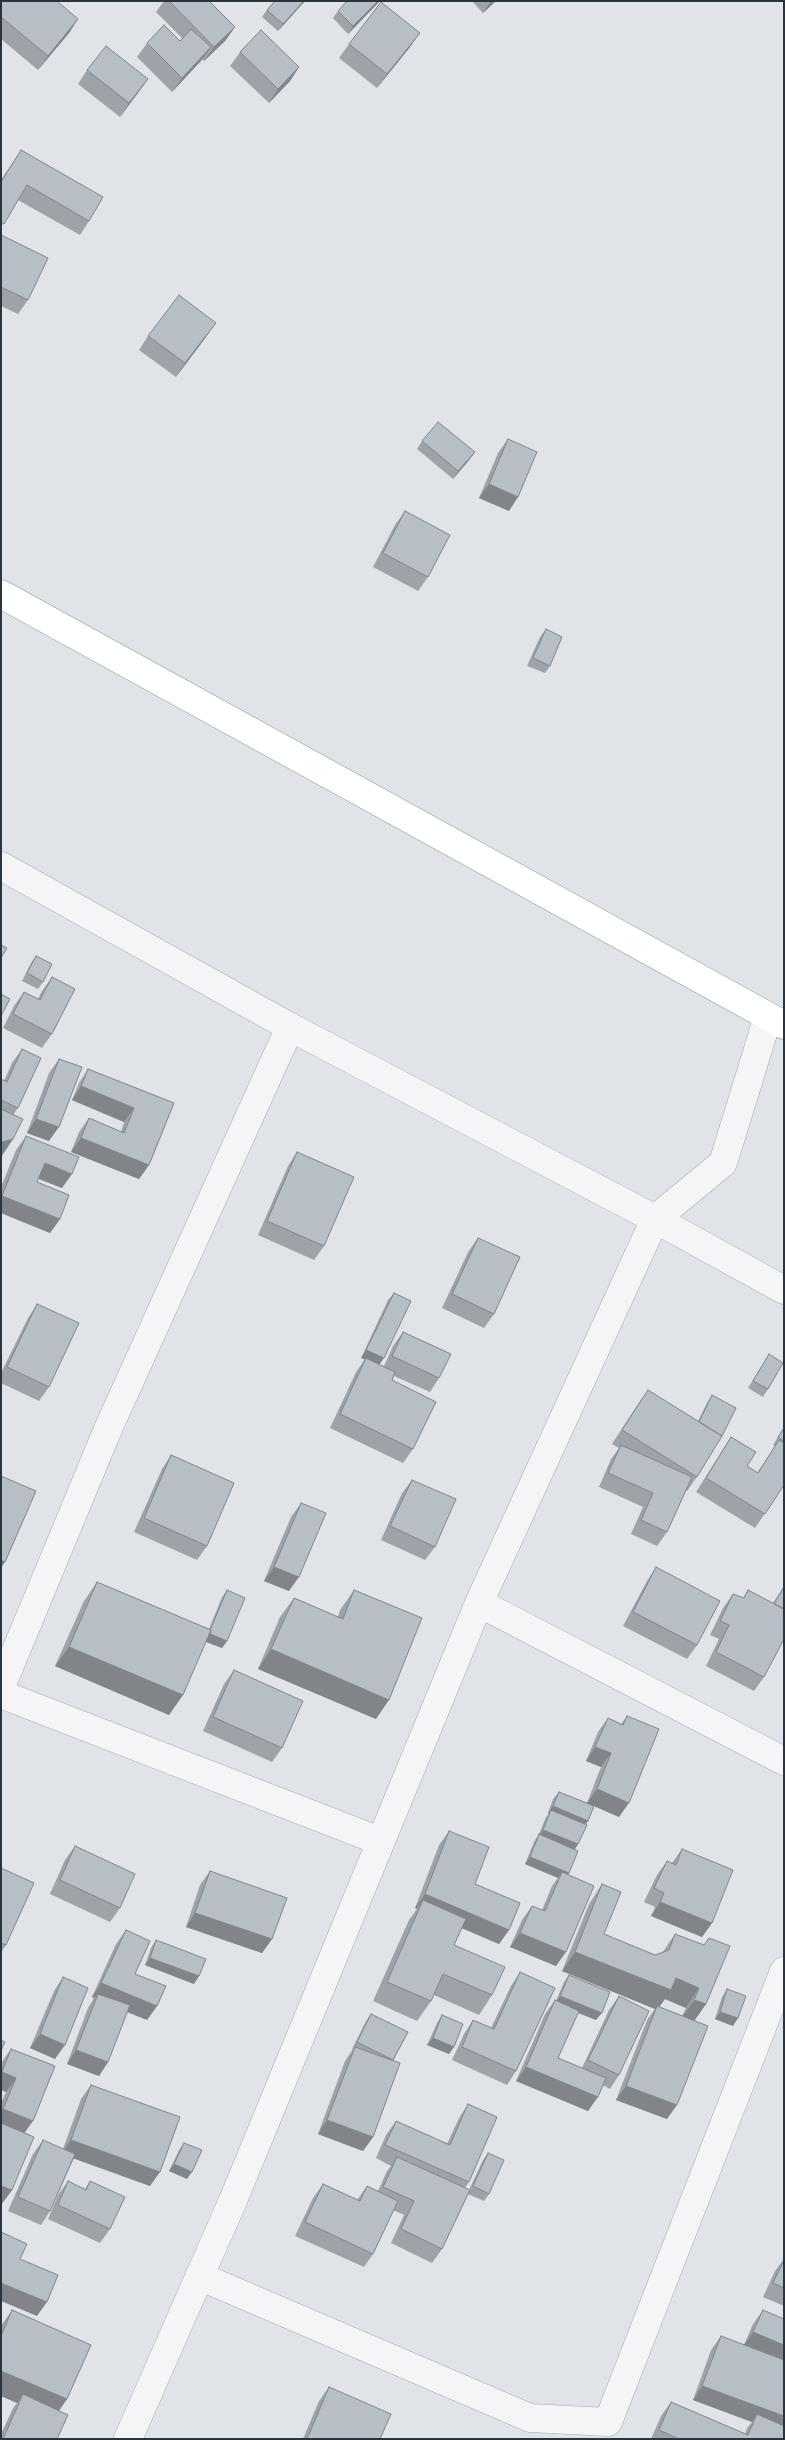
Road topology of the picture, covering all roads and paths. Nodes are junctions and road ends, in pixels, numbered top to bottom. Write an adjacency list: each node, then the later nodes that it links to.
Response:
1 (1, 594): 3 (highway)
2 (1, 866): 4 (street)
3 (776, 1021): 5 (street)
4 (290, 1027): 5 (street); 8 (street)
5 (655, 1219): 6 (street); 7 (street)
6 (784, 1290)
7 (479, 1603): 10 (street); 11 (street)
8 (1, 1687)
9 (1, 1694): 11 (street)
10 (784, 1761)
11 (380, 1841): 13 (street)
12 (784, 1972): 14 (street)
13 (199, 2276): 14 (street); 15 (street)
14 (611, 2430)
15 (128, 2439)

